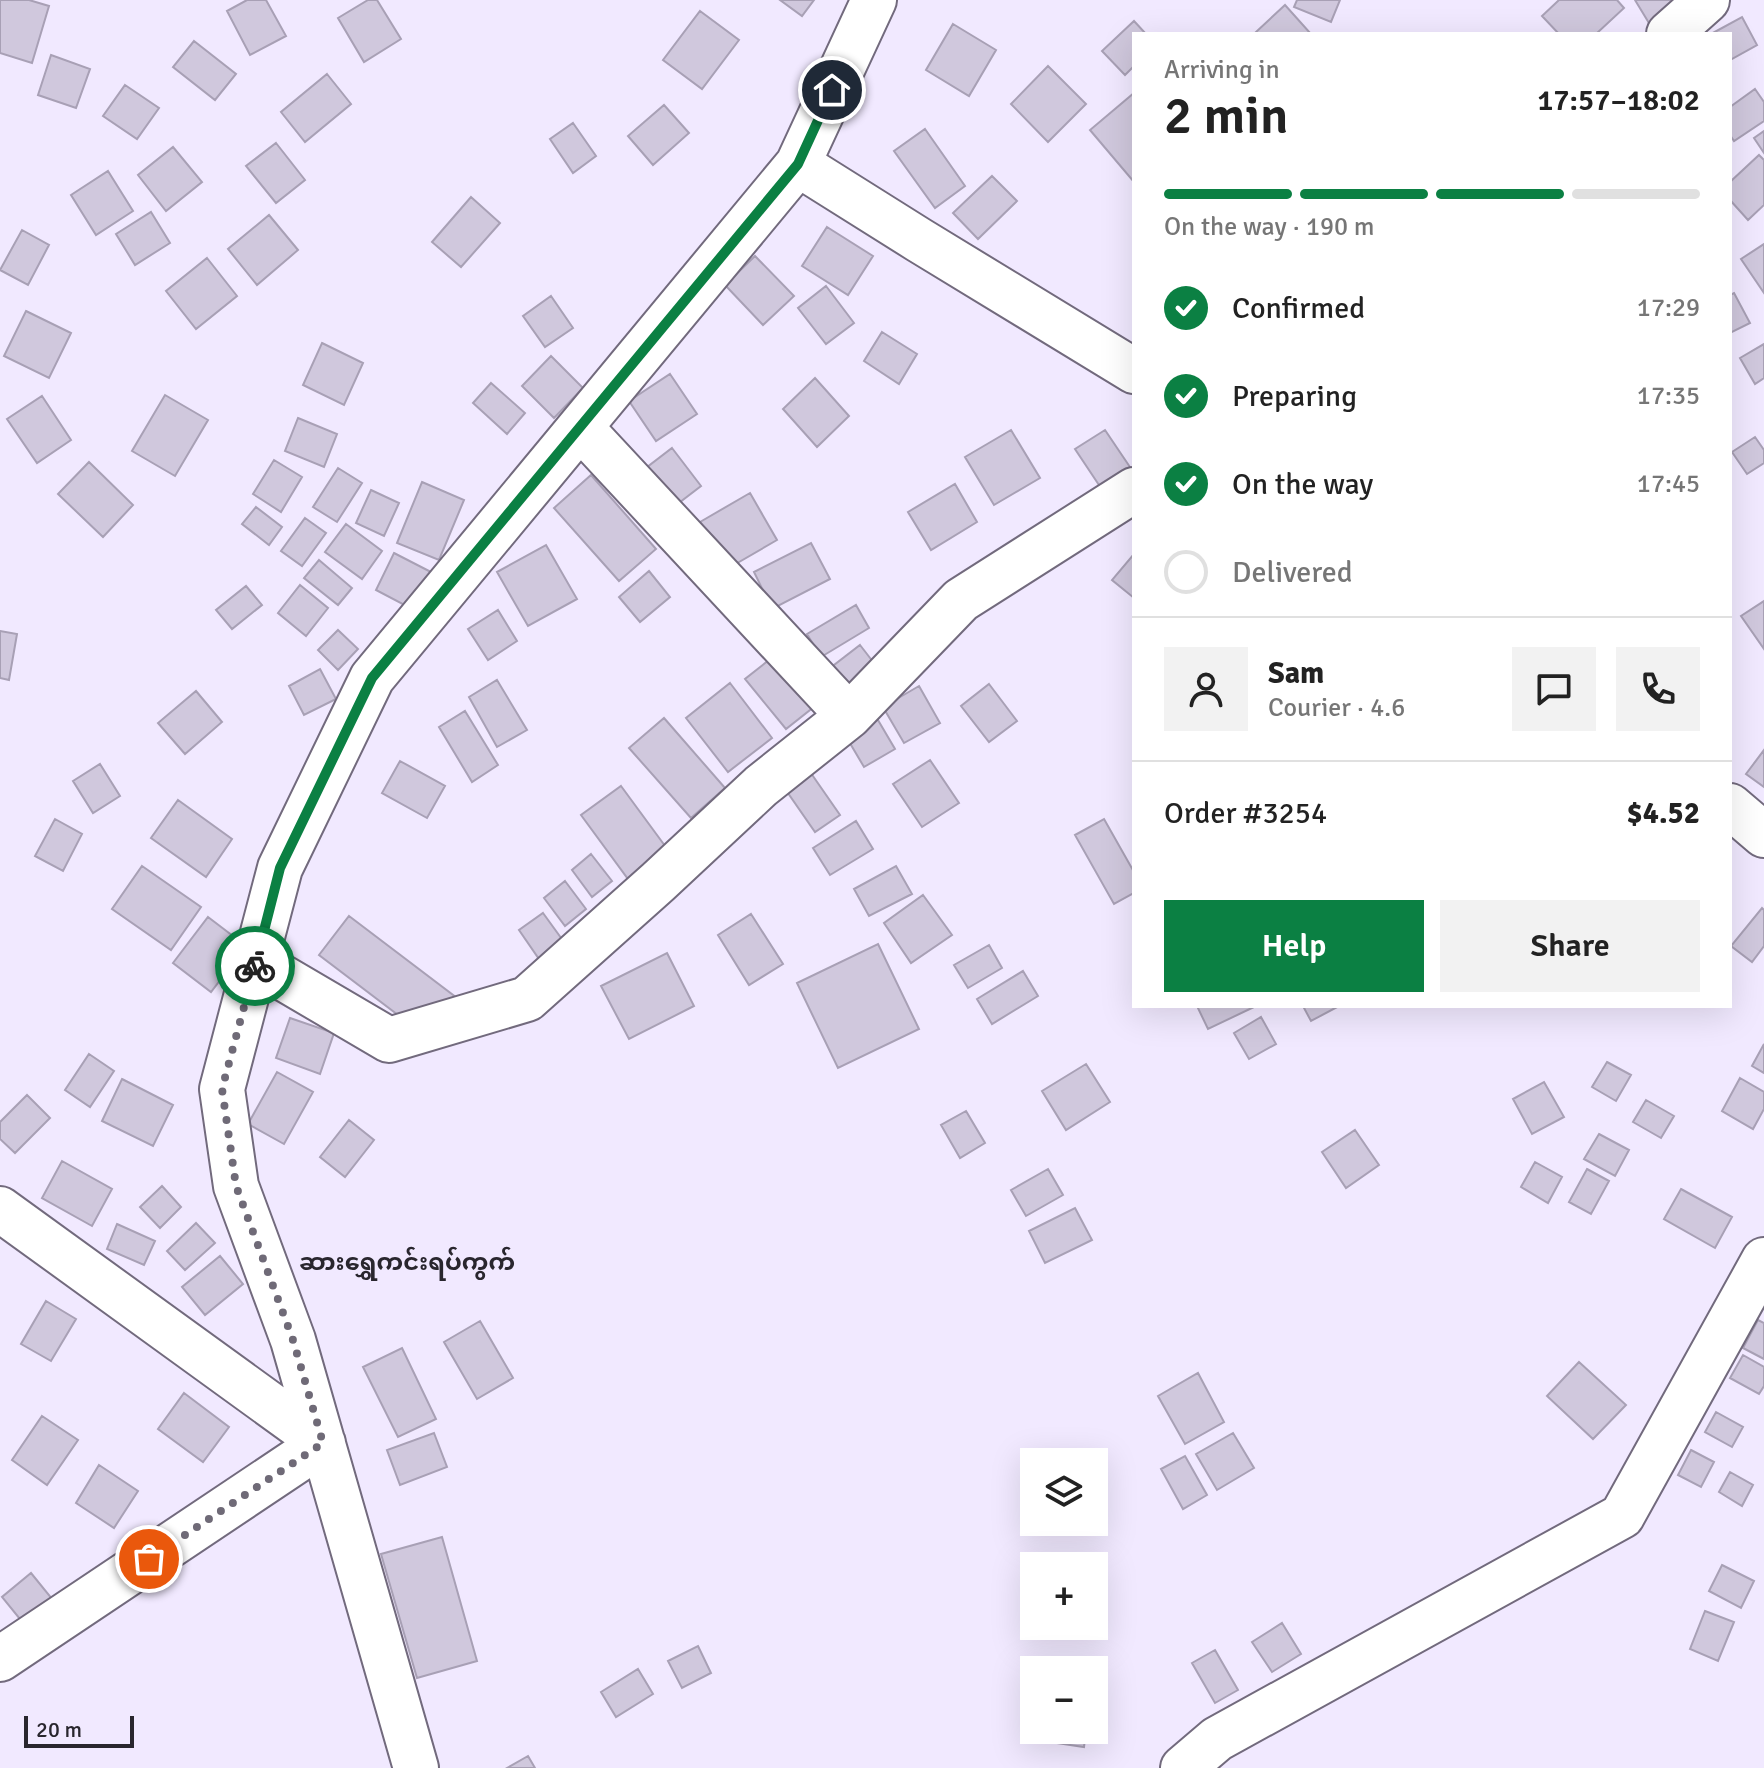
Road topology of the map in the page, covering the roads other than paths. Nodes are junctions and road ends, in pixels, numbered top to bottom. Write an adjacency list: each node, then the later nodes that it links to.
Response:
1 (874, 0): 4 (street)
2 (1707, 0): 3 (street)
3 (1671, 32)
4 (798, 164): 5 (street); 6 (street)
5 (1132, 370)
6 (580, 427): 8 (street); 11 (street)
7 (1132, 491): 8 (street)
8 (849, 716): 11 (street)
9 (1732, 808): 10 (street)
10 (1764, 835)
11 (256, 962): 14 (street)
12 (0, 1209): 14 (street)
13 (1764, 1260): 17 (street)
14 (323, 1443): 15 (street); 16 (street)
15 (0, 1659)
16 (416, 1768)
17 (1183, 1768)

